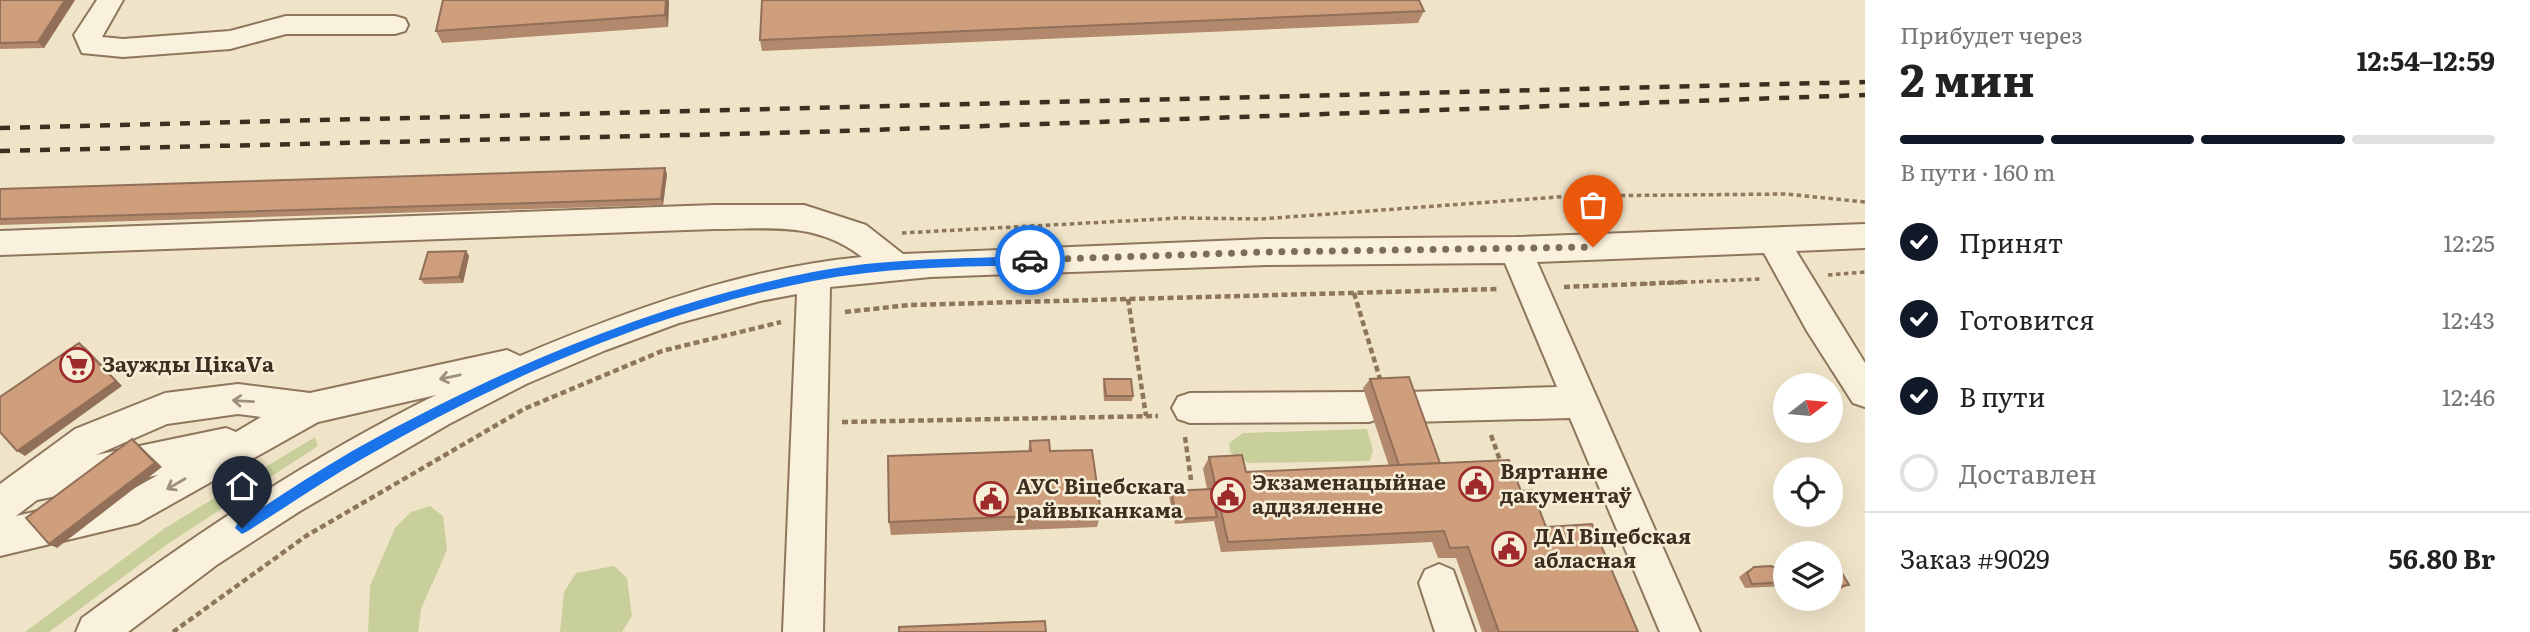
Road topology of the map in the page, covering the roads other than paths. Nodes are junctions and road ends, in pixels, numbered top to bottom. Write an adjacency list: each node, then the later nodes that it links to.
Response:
1 (110, 0): 2 (street)
2 (394, 25)
3 (1865, 236): 4 (street)
4 (1773, 240): 6 (street); 10 (street)
5 (0, 243): 7 (lane)
6 (1516, 250): 7 (street); 11 (street)
7 (895, 265): 8 (street)
8 (814, 276): 9 (street); 20 (street)
9 (564, 352): 12 (street, one-way to 12); 19 (street)
10 (1865, 393)
11 (1579, 402): 13 (street); 22 (street)
12 (310, 408): 14 (street); 15 (street, one-way to 15)
13 (1186, 412)
14 (256, 437): 15 (street); 17 (street, one-way to 17)
15 (15, 489): 16 (street)
16 (0, 506)
17 (0, 538)
18 (1439, 583): 21 (street)
19 (96, 632)
20 (803, 632)
21 (1455, 632)
22 (1680, 632)

